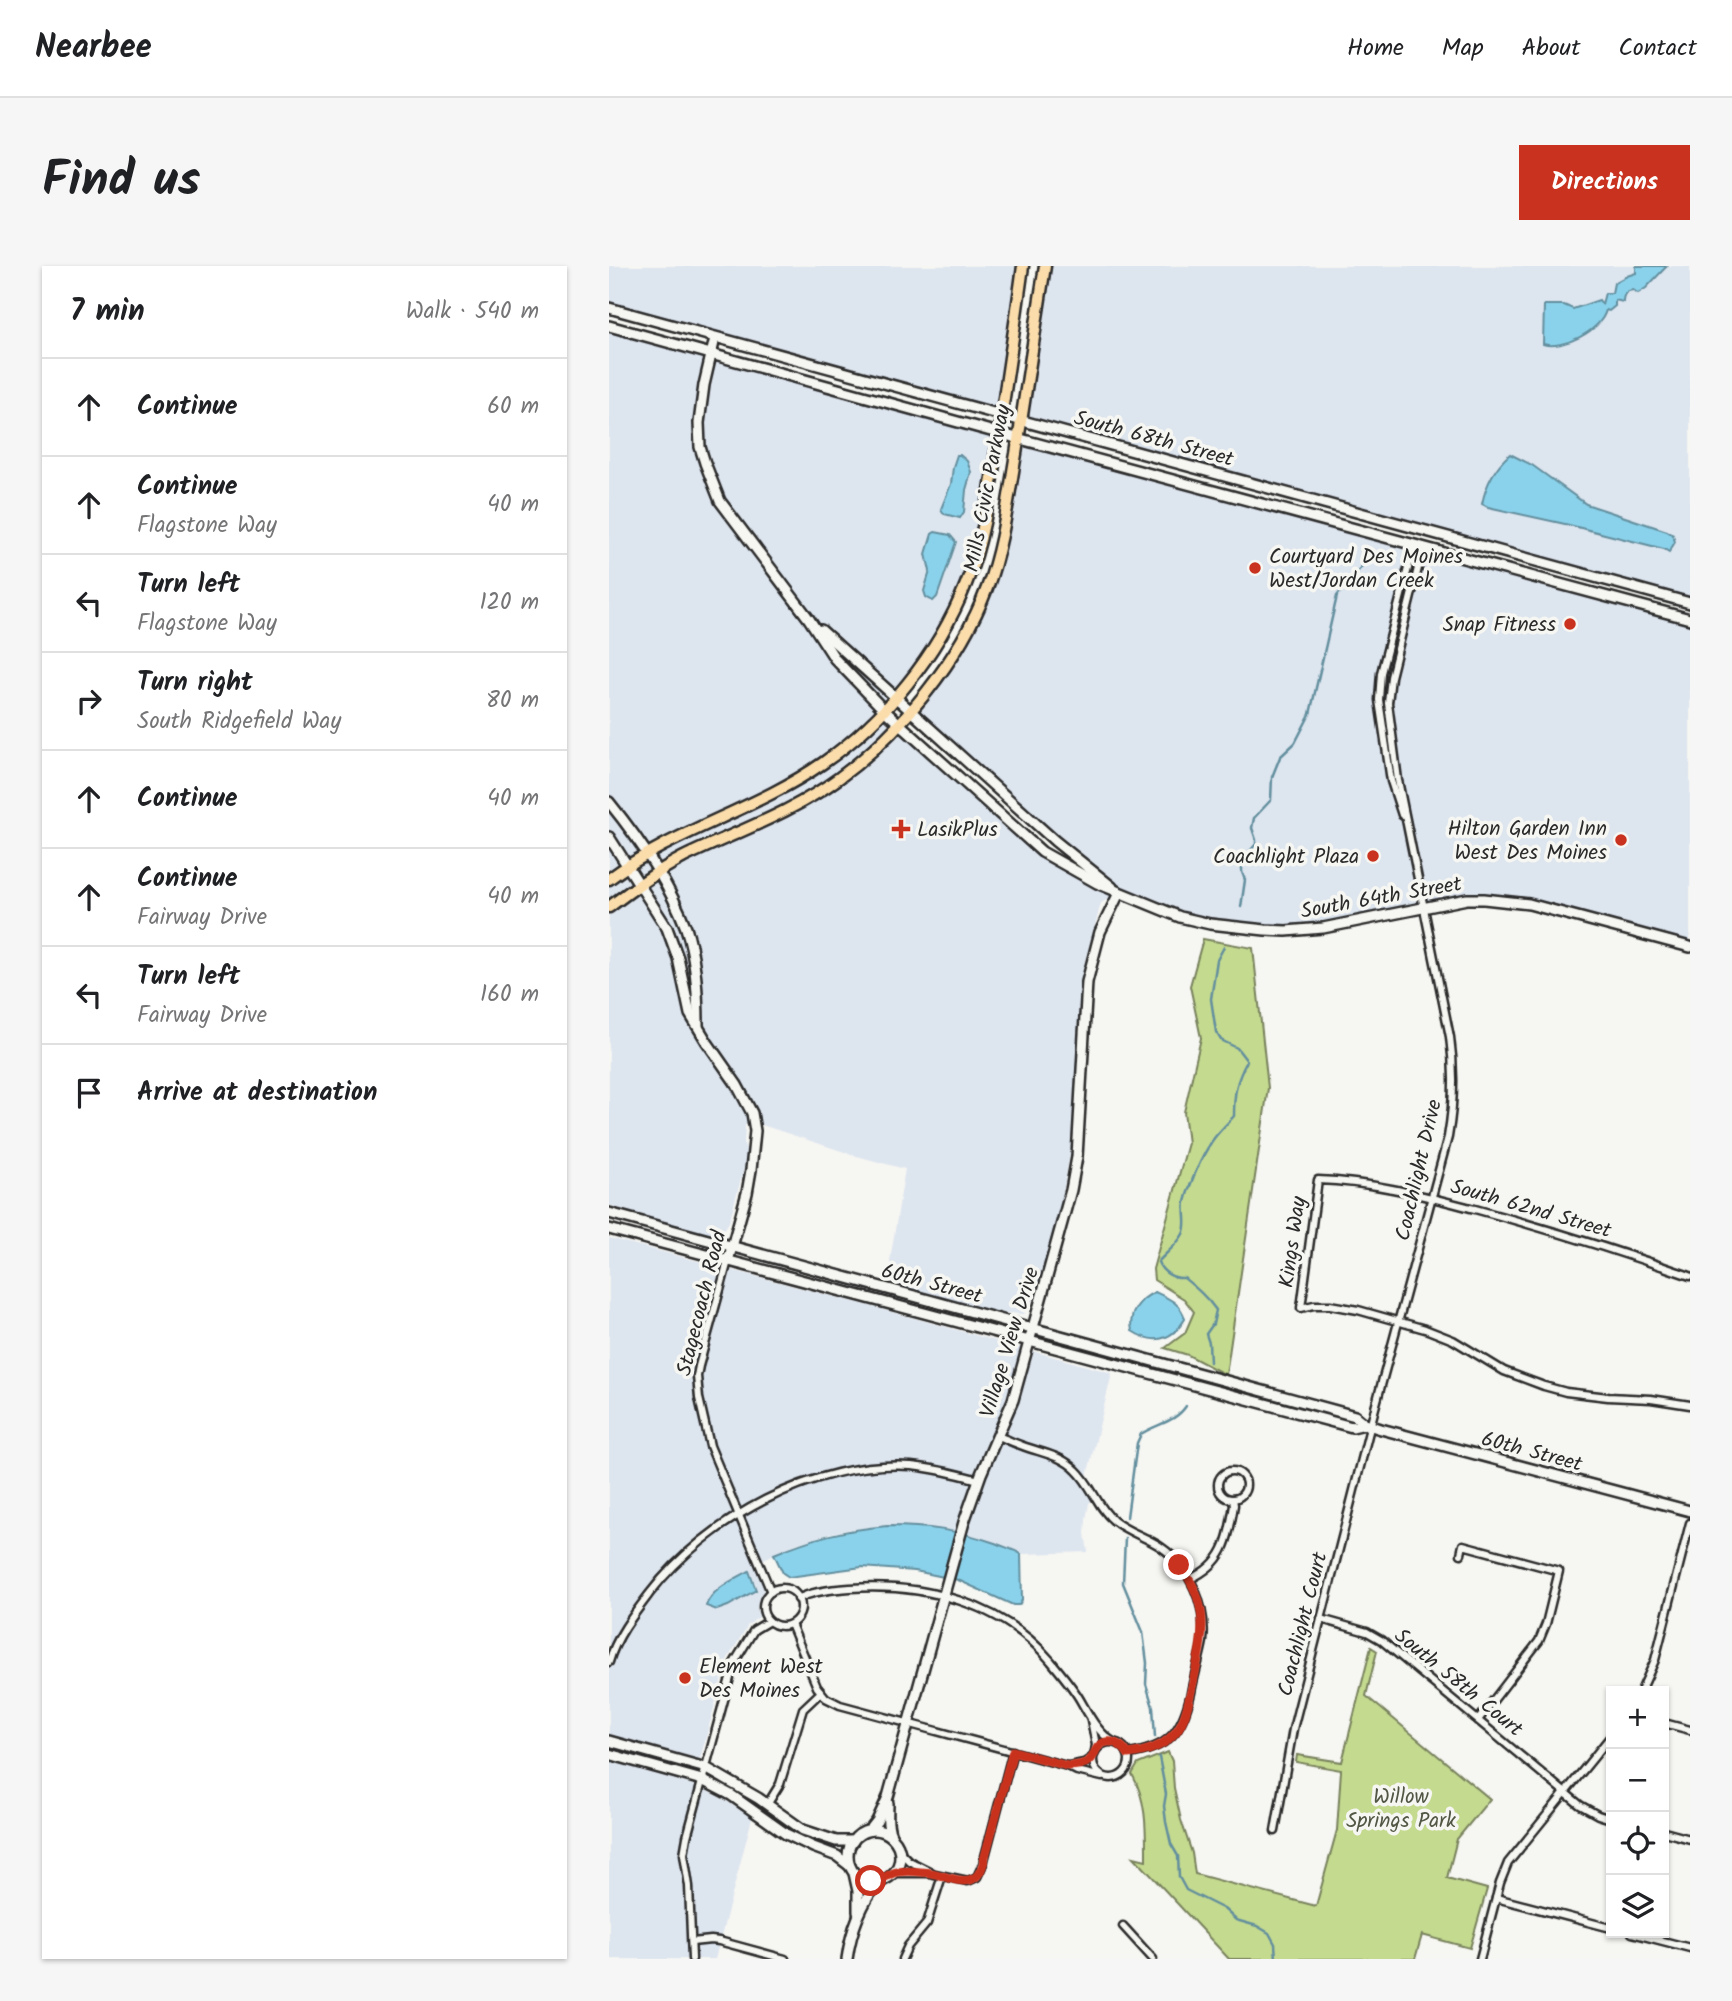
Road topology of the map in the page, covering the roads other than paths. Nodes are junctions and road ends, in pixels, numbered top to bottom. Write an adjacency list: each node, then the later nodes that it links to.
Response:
1 (1023, 266): 7 (main road, Mills Civic Parkway)
2 (1045, 266): 8 (main road, Mills Civic Parkway)
3 (609, 308): 5 (street, South 68th Street)
4 (609, 326): 6 (street, South 68th Street)
5 (715, 338): 6 (street, South 64th Street); 7 (street, South 68th Street)
6 (711, 354): 9 (street, South 68th Street); 13 (street, South 64th Street)
7 (1001, 415): 8 (street, South 68th Street); 9 (main road, Mills Civic Parkway)
8 (1021, 420): 10 (main road, Mills Civic Parkway); 12 (street, South 68th Street)
9 (999, 433): 10 (street, South 68th Street); 15 (main road, Mills Civic Parkway)
10 (1018, 438): 11 (street, South 68th Street); 17 (main road, Mills Civic Parkway)
11 (1419, 546): 14 (street, South 68th Street); 28 (street, Coachlight Drive)
12 (1690, 603)
13 (809, 619): 15 (street, South 64th Street); 16 (street, South 64th Street)
14 (1690, 619)
15 (894, 698): 16 (main road, Mills Civic Parkway); 17 (street, South 64th Street)
16 (884, 710): 18 (street, South 64th Street); 21 (main road, Mills Civic Parkway)
17 (909, 711): 18 (main road, Mills Civic Parkway); 26 (street, South 64th Street)
18 (899, 723): 23 (main road, Mills Civic Parkway); 26 (street, South 64th Street)
19 (609, 802): 21 (street)
20 (609, 836): 22 (street, Stagecoach Road)
21 (646, 854): 22 (main road, Mills Civic Parkway); 23 (street)
22 (627, 865): 24 (main road, Mills Civic Parkway); 25 (street, Stagecoach Road)
23 (658, 873): 25 (main road, Mills Civic Parkway); 30 (street)
24 (609, 879)
25 (639, 884): 27 (main road, Mills Civic Parkway); 30 (street, Stagecoach Road)
26 (1119, 893): 28 (street, South 64th Street); 39 (street, Village View Drive)
27 (609, 907)
28 (1423, 907): 29 (street, South 64th Street); 32 (street, Coachlight Drive)
29 (1690, 947)
30 (698, 1027): 35 (street, Stagecoach Road)
31 (1318, 1180): 32 (street, South 62nd Street); 38 (street, Kings Way)
32 (1431, 1198): 37 (street, South 62nd Street); 38 (street, Coachlight Drive)
33 (609, 1213): 35 (street, 60th Street)
34 (609, 1229): 36 (street, 60th Street)
35 (732, 1248): 36 (street, Stagecoach Road); 39 (street, 60th Street)
36 (729, 1261): 40 (street, 60th Street); 47 (street, Stagecoach Road)
37 (1690, 1276)
38 (1398, 1321): 41 (street); 42 (street, Coachlight Drive)
39 (1032, 1329): 40 (street, Village View Drive); 42 (street, 60th Street)
40 (1029, 1342): 42 (street, 60th Street); 43 (street, Village View Drive)
41 (1690, 1405)
42 (1368, 1425): 46 (street, 60th Street); 54 (street, Coachlight Court)
43 (998, 1436): 44 (street, Village View Drive); 50 (street)
44 (979, 1480): 47 (street); 52 (street, Village View Drive)
45 (1233, 1499): 45 (street); 50 (street)
46 (1690, 1511)
47 (739, 1516): 51 (street, Stagecoach Road); 57 (street)
48 (1690, 1523): 58 (street)
49 (1461, 1554): 61 (street)
50 (1190, 1579): 71 (street)
51 (771, 1592): 53 (street); 55 (street)
52 (943, 1595): 53 (street); 60 (street); 62 (street, Village View Drive)
53 (798, 1599): 56 (street)
54 (1321, 1619): 61 (street, South 58th Court); 81 (street, Coachlight Court)
55 (769, 1621): 56 (street); 73 (street)
56 (791, 1624): 59 (street)
57 (609, 1662)
58 (1643, 1686)
59 (821, 1692): 62 (street); 78 (street)
60 (1091, 1718): 67 (street); 70 (street)
61 (1479, 1719): 76 (street, South 58th Court)
62 (908, 1723): 68 (street); 77 (street, Village View Drive)
63 (1669, 1724): 64 (street)
64 (1690, 1730)
65 (609, 1741): 73 (street)
66 (1606, 1742): 76 (street)
67 (1115, 1743): 70 (street); 71 (street)
68 (1013, 1751): 72 (street); 88 (street)
69 (609, 1754): 75 (street)
70 (1094, 1754): 72 (street); 74 (street)
71 (1128, 1754): 74 (street)
72 (1067, 1766): 74 (street)
73 (706, 1768): 75 (street); 78 (street)
74 (1102, 1777)
75 (702, 1780): 86 (street); 95 (street)
76 (1564, 1792): 79 (street, South 58th Court); 90 (street)
77 (888, 1797): 80 (street, Village View Drive); 85 (street)
78 (767, 1805): 84 (street)
79 (1606, 1817)
80 (870, 1830): 84 (street); 85 (street)
81 (1275, 1832)
82 (1669, 1833): 83 (street)
83 (1690, 1839)
84 (853, 1840): 86 (street)
85 (897, 1846): 87 (street); 88 (street)
86 (852, 1869): 89 (street); 91 (street)
87 (893, 1873): 88 (street); 89 (street)
88 (939, 1875): 100 (street)
89 (879, 1881): 91 (street)
90 (1496, 1898): 93 (street); 102 (street)
91 (858, 1914): 99 (street)
92 (1123, 1926): 101 (street)
93 (1606, 1926)
94 (1651, 1938): 96 (street)
95 (692, 1942): 97 (street); 98 (street)
96 (1690, 1948)
97 (692, 1959)
98 (785, 1959)
99 (847, 1959)
100 (902, 1959)
101 (1153, 1959)
102 (1480, 1959)

